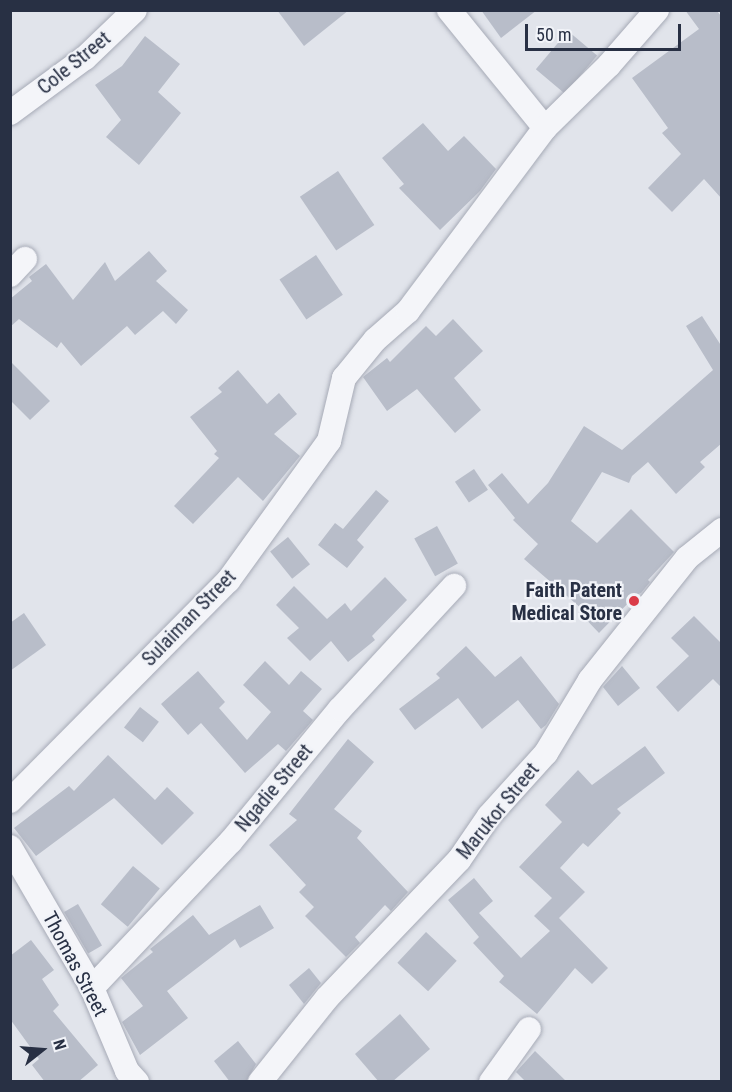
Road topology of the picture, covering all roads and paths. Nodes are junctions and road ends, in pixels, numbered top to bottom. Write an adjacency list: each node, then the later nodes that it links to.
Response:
1 (135, 10): 4 (street, Cole Street)
2 (449, 10): 5 (street)
3 (657, 10): 5 (street)
4 (10, 113)
5 (545, 128): 8 (street, Sulaiman Street)
6 (722, 530): 13 (street, Marukor Street)
7 (453, 586): 10 (street, Ngadie Street)
8 (10, 801)
9 (10, 847): 10 (street, Thomas Street)
10 (92, 988): 12 (street, Thomas Street)
11 (529, 1029): 14 (street)
12 (126, 1078)
13 (260, 1082)
14 (491, 1082)

